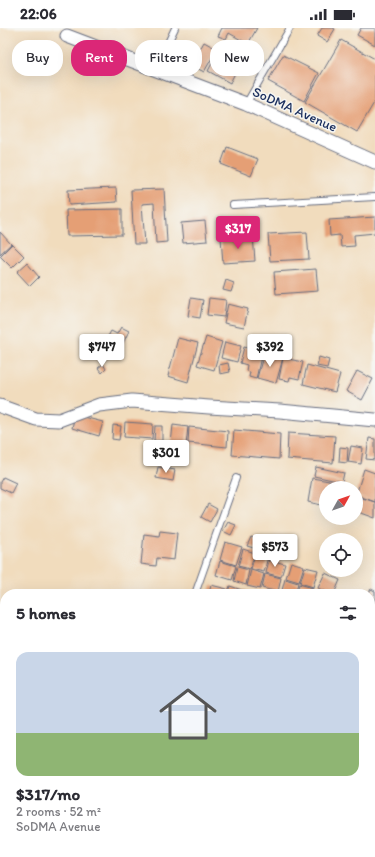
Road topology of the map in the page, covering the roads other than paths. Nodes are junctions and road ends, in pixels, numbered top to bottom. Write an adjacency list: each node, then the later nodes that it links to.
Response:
1 (174, 28): 4 (lane)
2 (290, 28): 7 (lane)
3 (67, 36): 5 (street, SoDMA Avenue)
4 (169, 40)
5 (135, 62)
6 (171, 76): 7 (street, SoDMA Avenue)
7 (246, 104): 8 (street, SoDMA Avenue)
8 (375, 162)
9 (375, 198): 10 (lane)
10 (233, 206)
11 (0, 406): 12 (street)
12 (375, 420)
13 (236, 478): 14 (lane)
14 (197, 589)

